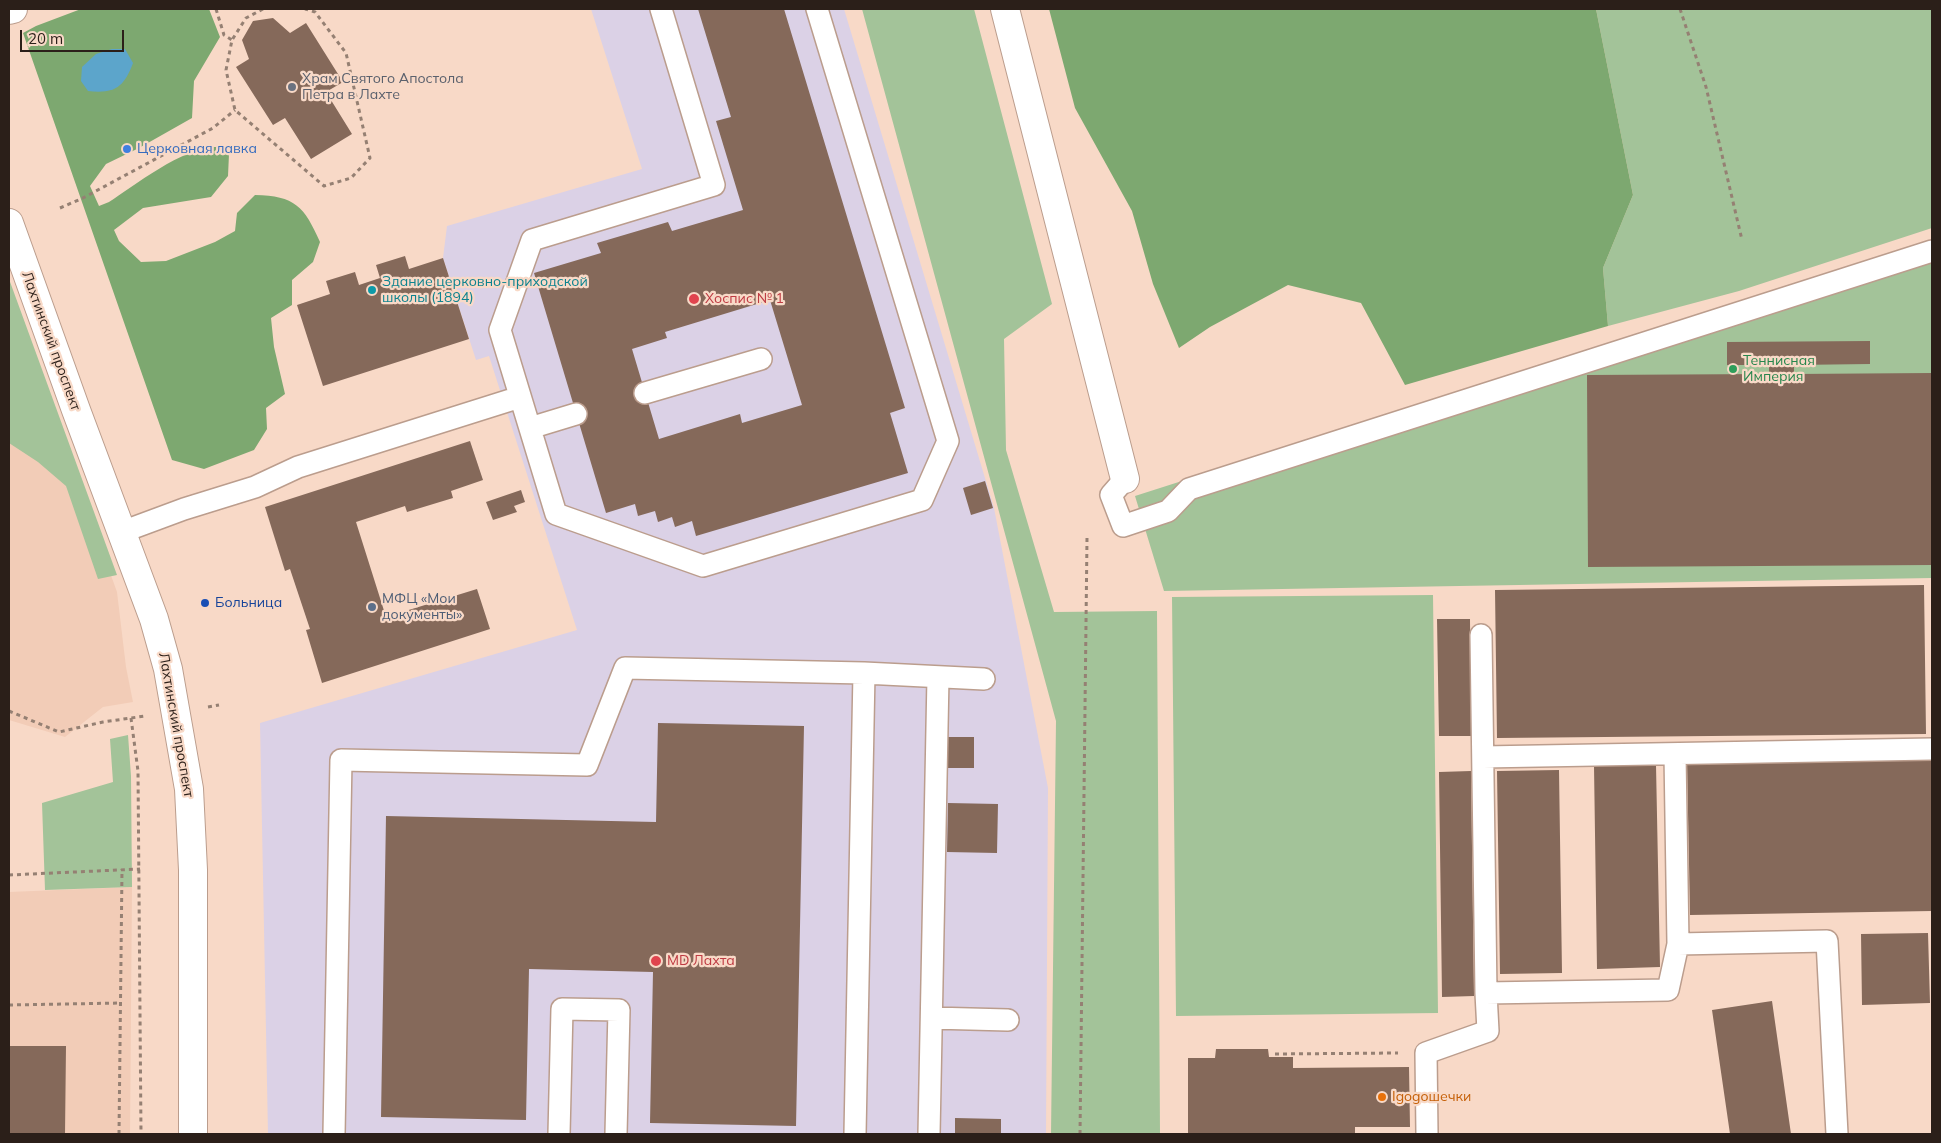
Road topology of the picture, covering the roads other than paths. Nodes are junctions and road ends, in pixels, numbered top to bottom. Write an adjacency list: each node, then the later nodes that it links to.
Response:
1 (13, 9): 5 (main road)
2 (661, 9): 10 (lane)
3 (817, 9): 12 (lane)
4 (1005, 9): 13 (main road)
5 (9, 10)
6 (9, 223): 14 (main road, Лахтинский проспект)
7 (1932, 251): 13 (lane)
8 (761, 359): 9 (lane)
9 (646, 394)
10 (520, 397): 12 (lane); 14 (lane)
11 (576, 414): 12 (lane)
12 (530, 428)
13 (1125, 479)
14 (122, 532): 26 (main road, Лахтинский проспект)
15 (1480, 635): 21 (lane)
16 (864, 674): 17 (lane); 27 (lane); 30 (lane)
17 (938, 677): 18 (lane); 24 (lane)
18 (984, 678)
19 (1932, 749): 20 (lane)
20 (1675, 754): 21 (lane); 22 (lane)
21 (1483, 757): 23 (lane)
22 (1678, 944): 23 (lane); 33 (lane)
23 (1486, 993): 32 (lane)
24 (932, 1018): 25 (lane); 31 (lane)
25 (1008, 1020)
26 (194, 1134)
27 (334, 1134)
28 (559, 1134): 29 (lane)
29 (616, 1134)
30 (855, 1134)
31 (929, 1134)
32 (1427, 1134)
33 (1837, 1134)

